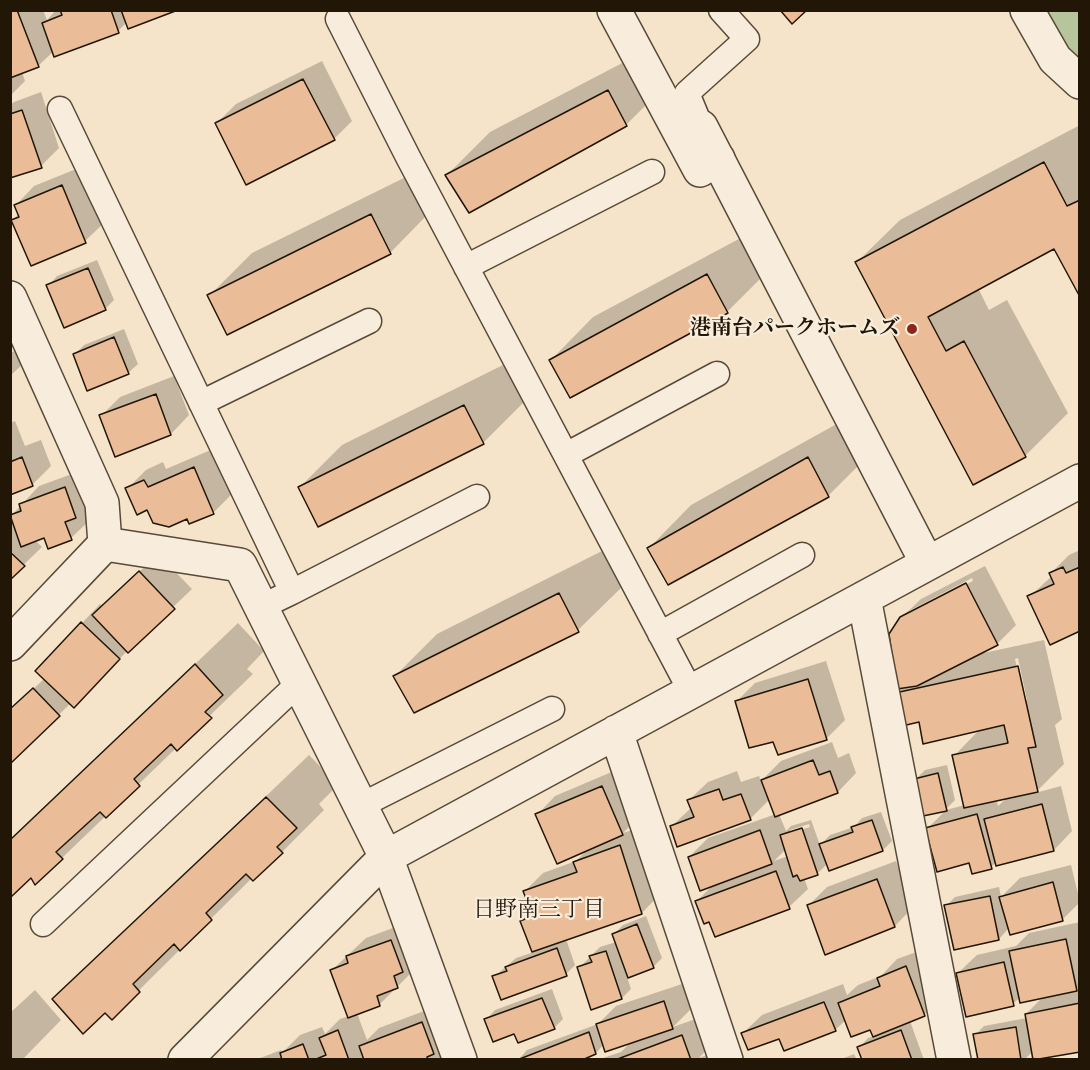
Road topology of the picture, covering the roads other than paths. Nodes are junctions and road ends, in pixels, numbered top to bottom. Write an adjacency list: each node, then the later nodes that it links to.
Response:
1 (614, 10): 8 (street)
2 (721, 10): 7 (lane)
3 (1027, 10): 5 (street)
4 (338, 19): 10 (lane)
5 (1080, 82)
6 (60, 109): 14 (lane)
7 (702, 128): 8 (street)
8 (718, 159): 20 (street)
9 (652, 172): 10 (lane)
10 (466, 267): 15 (lane)
11 (10, 298): 18 (street)
12 (369, 321): 14 (lane)
13 (717, 374): 15 (lane)
14 (201, 403): 21 (lane)
15 (566, 455): 24 (lane)
16 (1080, 481): 20 (street)
17 (477, 496): 21 (lane)
18 (105, 544): 23 (street); 25 (street)
19 (802, 555): 24 (lane)
20 (927, 563): 22 (street)
21 (292, 592): 23 (lane)
22 (864, 598): 27 (street); 36 (street)
23 (261, 607): 26 (street)
24 (660, 634): 27 (lane)
25 (10, 644)
26 (299, 683): 30 (street); 32 (lane)
27 (690, 690): 29 (street)
28 (552, 709): 30 (lane)
29 (616, 732): 31 (street); 35 (street)
30 (360, 806): 31 (street)
31 (386, 857): 33 (street); 34 (street)
32 (43, 924)
33 (185, 1059)
34 (460, 1059)
35 (726, 1059)
36 (954, 1059)

